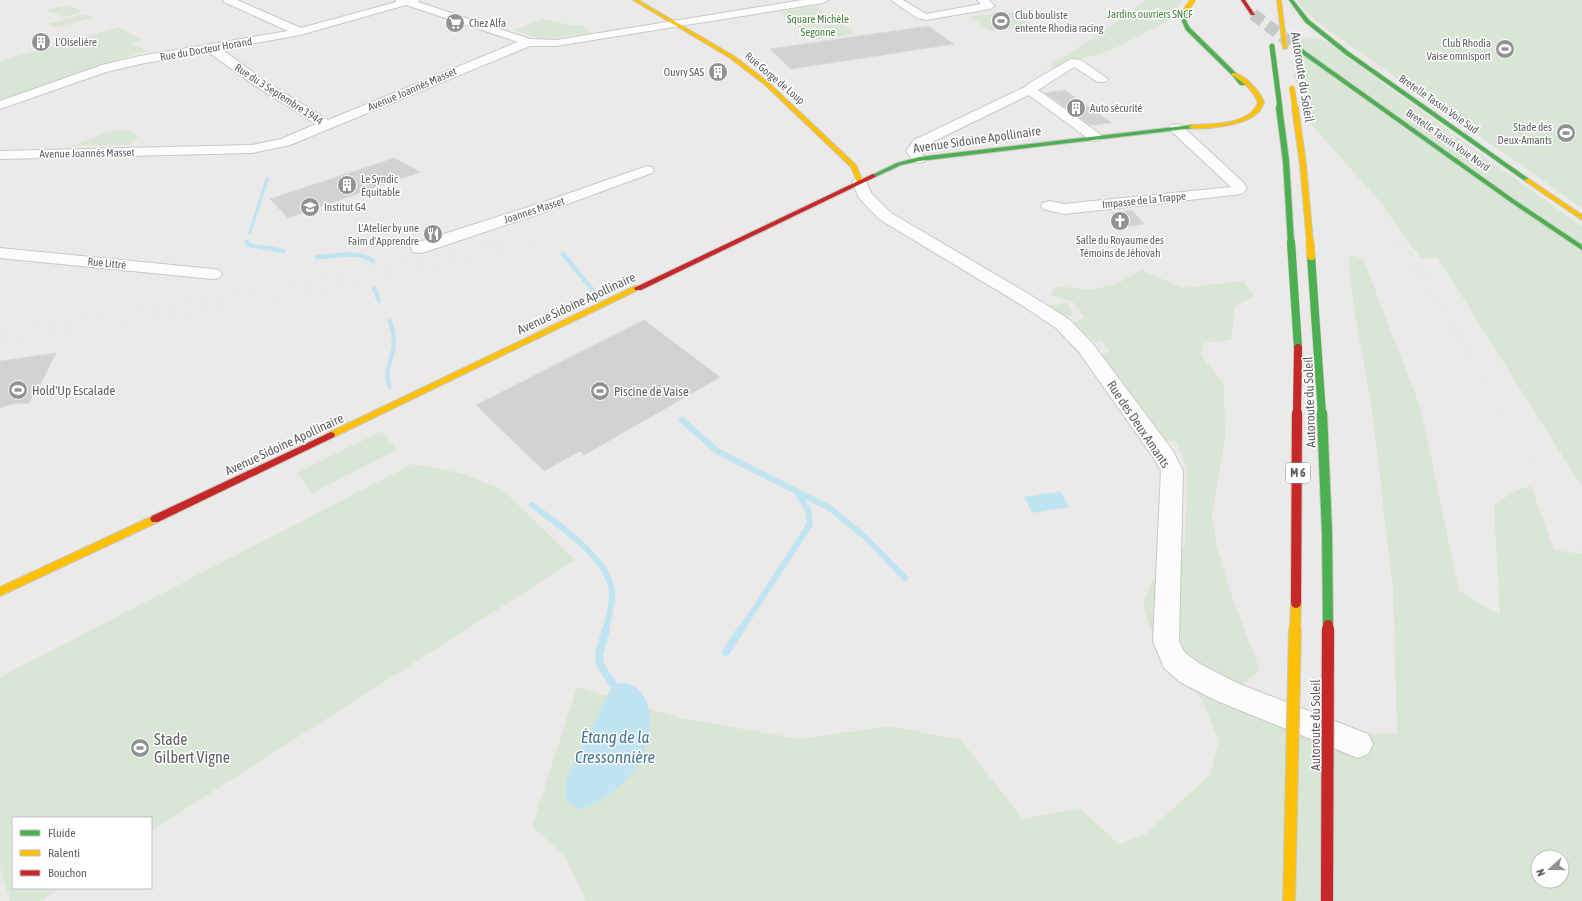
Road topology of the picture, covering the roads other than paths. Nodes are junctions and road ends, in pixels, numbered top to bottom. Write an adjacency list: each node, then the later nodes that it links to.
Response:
1 (228, 0): 13 (street)
2 (635, 0): 12 (main road, Rue Gorge de Loup)
3 (823, 0): 12 (street, Avenue Joannès Masset)
4 (896, 0): 5 (street)
5 (982, 0)
6 (1193, 0): 19 (main road, Avenue Sidoine Apollinaire, bridge)
7 (1243, 0): 11 (main road)
8 (1279, 0): 18 (main road, Autoroute du Soleil)
9 (1290, 0): 34 (main road, Bretelle Tassin Voie Sud)
10 (407, 1): 13 (street, Rue du Docteur Horand); 14 (street)
11 (1253, 14)
12 (676, 24): 14 (street, Avenue Joannès Masset); 32 (main road, Rue Gorge de Loup)
13 (300, 32): 16 (street, Rue du Docteur Horand)
14 (529, 42): 26 (street, Avenue Joannès Masset)
15 (1272, 43): 41 (main road, Autoroute du Soleil / M 6, bridge)
16 (211, 48): 24 (street, Rue du Docteur Horand); 26 (street, Rue du 3 Septembre 1944)
17 (1300, 50): 36 (main road, Bretelle Tassin Voie Nord)
18 (1285, 51)
19 (1234, 74): 23 (main road, Avenue Sidoine Apollinaire); 27 (main road, Avenue Sidoine Apollinaire)
20 (1290, 77): 42 (main road, Autoroute du Soleil / M 6, bridge)
21 (1102, 79): 22 (street)
22 (1030, 90): 28 (street); 30 (street)
23 (1249, 99)
24 (0, 105)
25 (1239, 111): 27 (main road, Avenue Sidoine Apollinaire)
26 (327, 125): 29 (street, Avenue Joannès Masset)
27 (1182, 127): 28 (main road, Avenue Sidoine Apollinaire); 33 (street, Impasse de la Trappe)
28 (1095, 137): 30 (main road, Avenue Sidoine Apollinaire)
29 (0, 155)
30 (919, 159): 32 (main road, Avenue Sidoine Apollinaire)
31 (647, 170): 35 (street, Joannes Masset)
32 (860, 182): 39 (main road, Avenue Sidoine Apollinaire); 40 (street, Rue des Deux Amants)
33 (1049, 206)
34 (1582, 218)
35 (419, 248)
36 (1582, 248)
37 (0, 253): 38 (street, Rue Littré)
38 (213, 274)
39 (0, 592)
40 (1358, 744)
41 (1289, 901)
42 (1327, 901)

